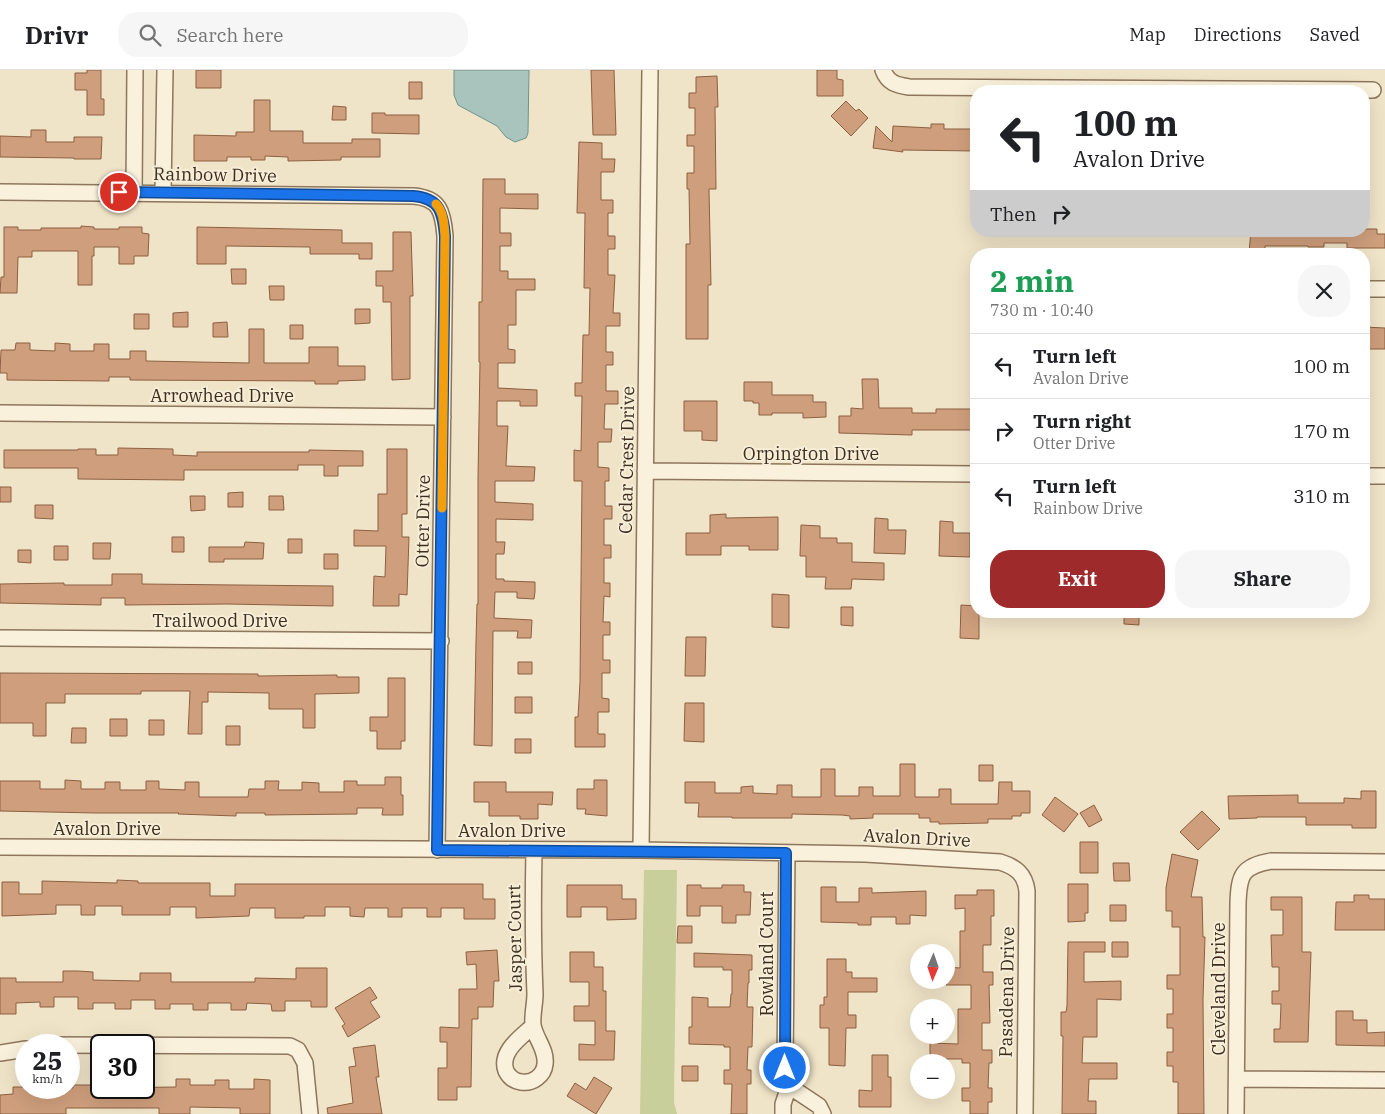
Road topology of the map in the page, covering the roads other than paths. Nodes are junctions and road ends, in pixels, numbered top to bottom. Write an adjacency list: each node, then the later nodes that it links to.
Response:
1 (135, 70): 9 (street)
2 (165, 70): 10 (street)
3 (650, 70): 16 (street, Cedar Crest Drive)
4 (883, 70): 5 (street)
5 (970, 87)
6 (1370, 90): 7 (street)
7 (1373, 90)
8 (0, 192): 9 (street, Rainbow Drive)
9 (134, 192): 10 (street, Rainbow Drive)
10 (163, 192): 11 (street, Rainbow Drive)
11 (429, 199): 15 (street, Otter Drive)
12 (1370, 289): 13 (street)
13 (1385, 289)
14 (0, 413): 15 (street, Arrowhead Drive)
15 (443, 417): 21 (street, Otter Drive)
16 (645, 471): 17 (street, Orpington Drive); 25 (street, Cedar Crest Drive)
17 (970, 474)
18 (1370, 476): 19 (street)
19 (1385, 476)
20 (0, 638): 21 (street, Trailwood Drive)
21 (441, 641): 23 (street, Otter Drive)
22 (0, 847): 23 (street, Avalon Drive)
23 (437, 850): 24 (street, Avalon Drive)
24 (534, 850): 25 (street, Avalon Drive); 29 (street, Jasper Court)
25 (641, 850): 26 (street, Avalon Drive)
26 (786, 853): 28 (street, Avalon Drive); 35 (street, Rowland Court)
27 (1385, 862): 33 (street, Cleveland Drive)
28 (1020, 872): 39 (street, Pasadena Drive)
29 (534, 1026)
30 (80, 1045): 36 (street)
31 (15, 1051): 32 (street)
32 (0, 1053)
33 (1237, 1079): 34 (street); 40 (street, Cleveland Drive)
34 (1385, 1080)
35 (789, 1086): 37 (street, Rowland Court); 38 (street)
36 (310, 1114)
37 (783, 1114)
38 (823, 1114)
39 (1025, 1114)
40 (1236, 1114)

